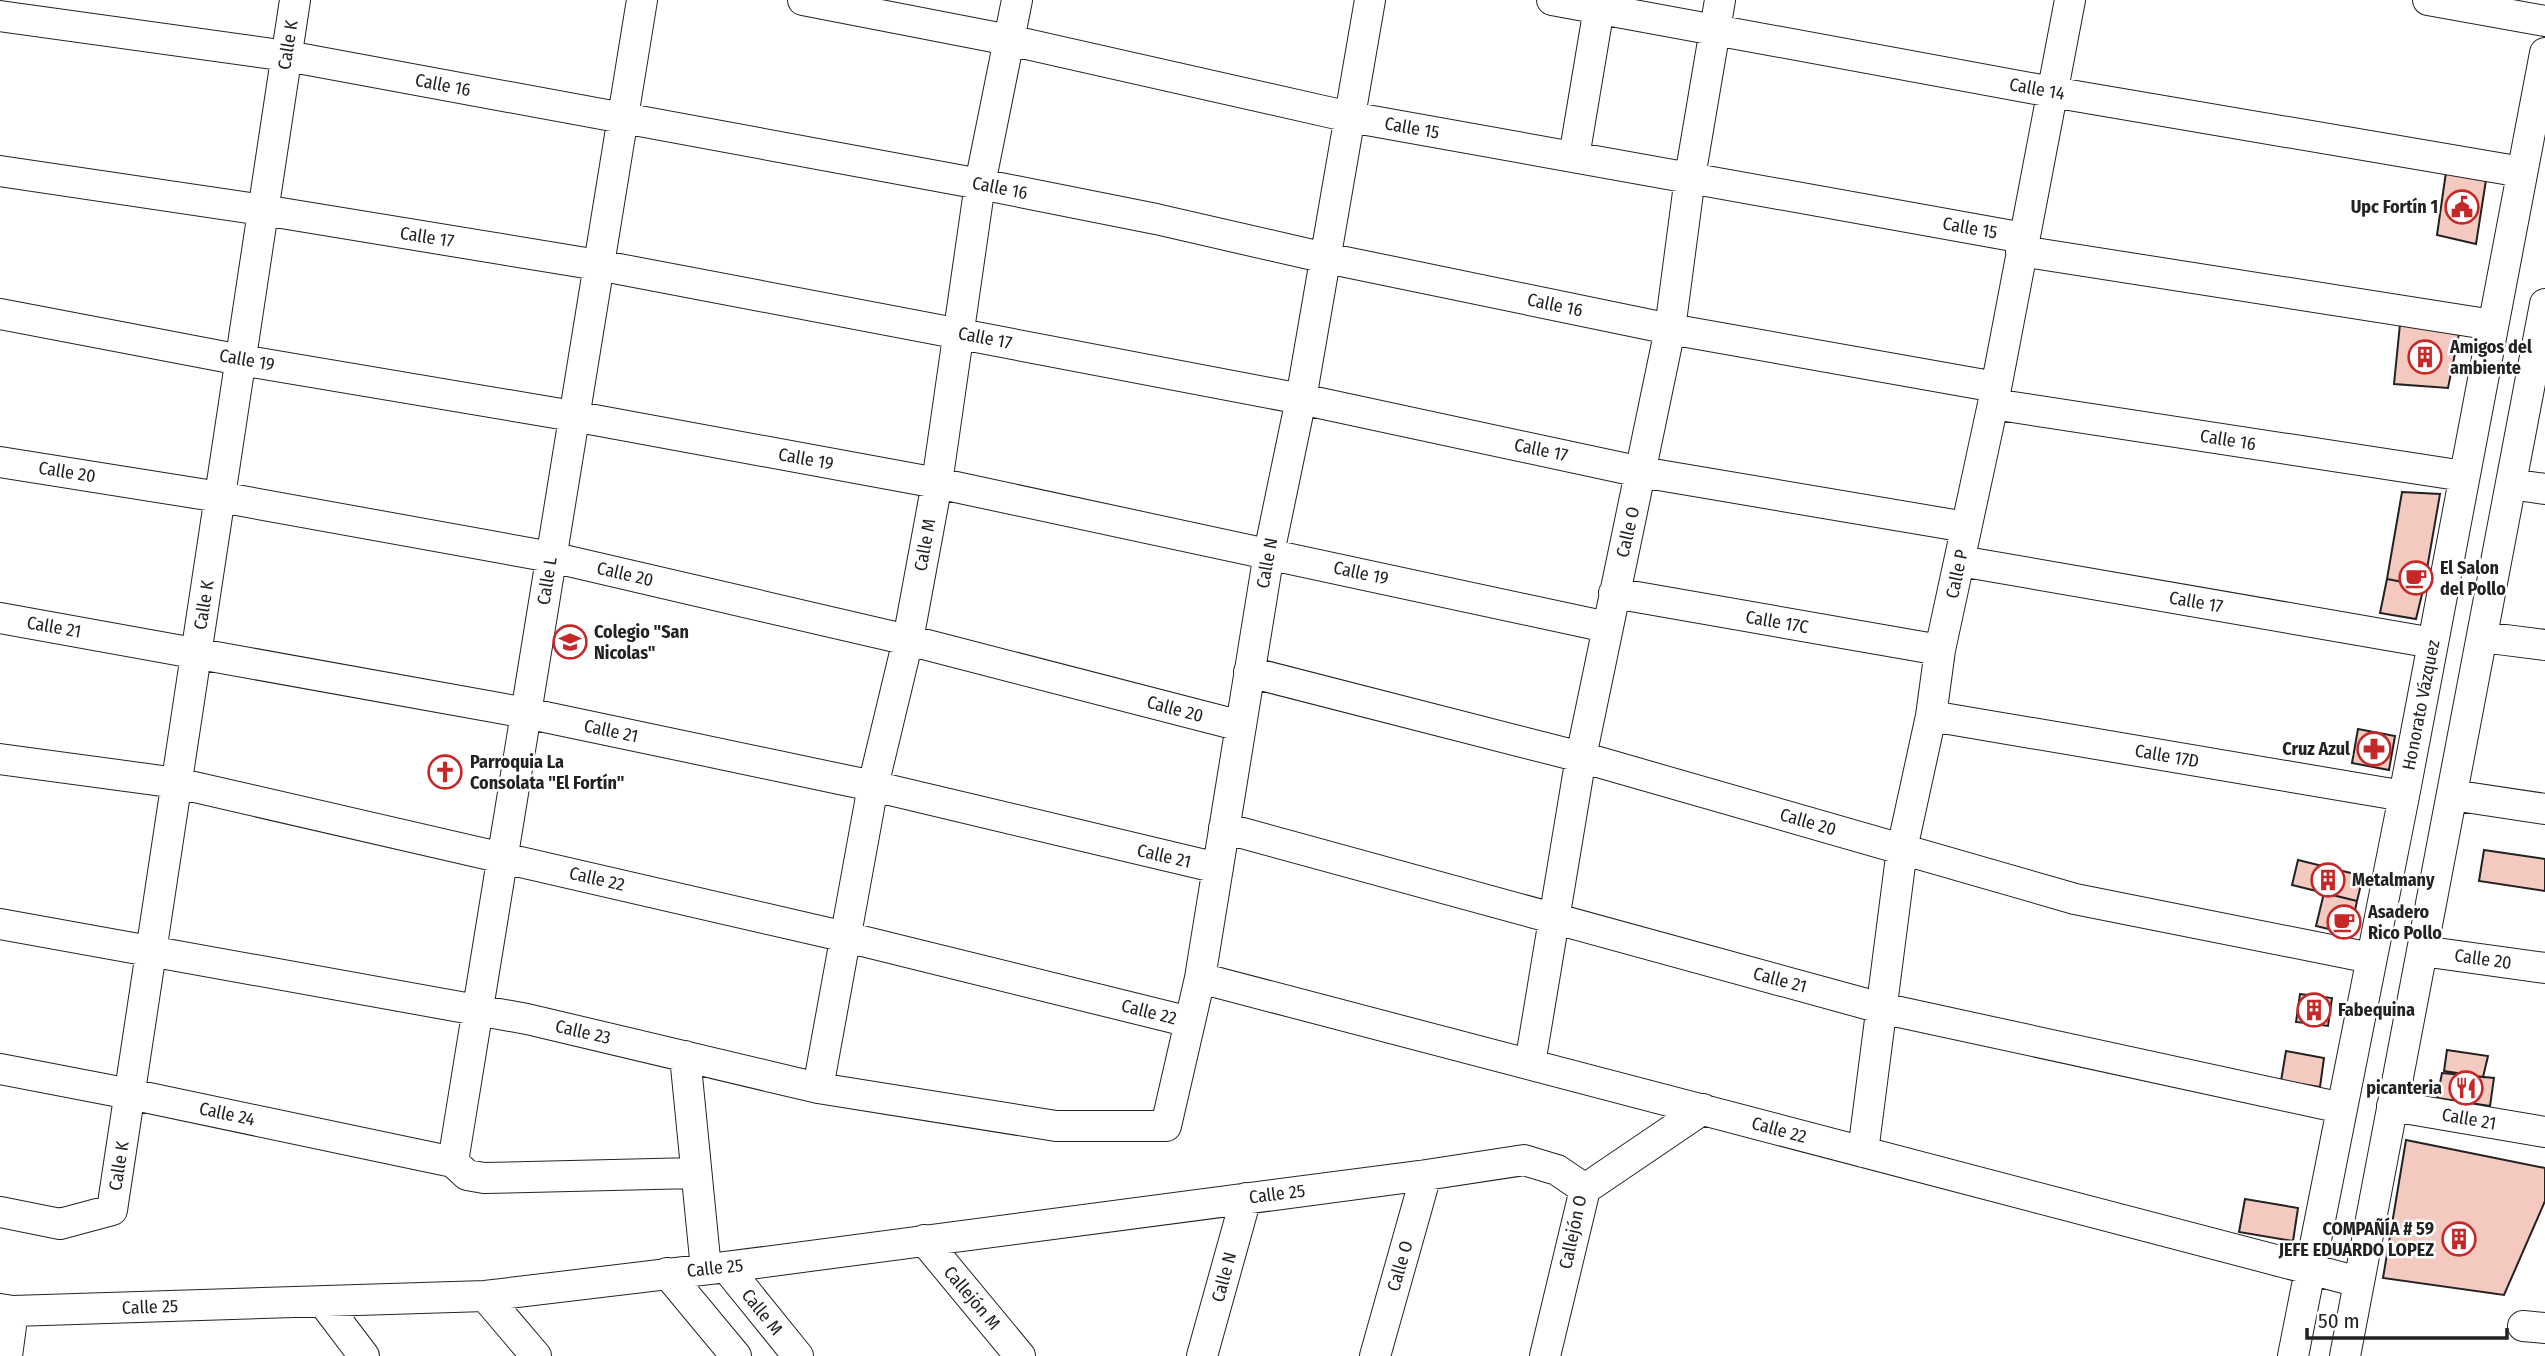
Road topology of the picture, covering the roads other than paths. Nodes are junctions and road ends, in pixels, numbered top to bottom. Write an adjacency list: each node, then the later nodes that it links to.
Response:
1 (295, 0): 15 (street, Calle K)
2 (642, 0): 18 (street, Calle L)
3 (803, 0): 13 (street, Calle 15)
4 (1017, 0): 13 (street, Calle M)
5 (1370, 0): 17 (street, Calle N)
6 (1552, 0): 9 (street, Calle 14)
7 (2070, 0): 16 (street, Calle P)
8 (2428, 0): 12 (street)
9 (1599, 8): 10 (street, Calle 14); 19 (street)
10 (1718, 14): 16 (street, Calle 14); 22 (street, Calle O)
11 (0, 16): 15 (street, Calle 16)
12 (2545, 21)
13 (1009, 40): 17 (street, Calle 15); 23 (street, Calle M)
14 (2545, 54): 21 (street, Honorato Vázquez)
15 (287, 56): 18 (street, Calle 16); 24 (street, Calle K)
16 (2052, 92): 21 (street, Calle 14); 25 (street, Calle P)
17 (1350, 117): 19 (street, Calle 15); 26 (street, Calle N)
18 (622, 119): 23 (street, Calle 16); 27 (street, Calle L)
19 (1574, 157): 22 (street, Calle 15)
20 (0, 171): 24 (street, Calle 17)
21 (2522, 172): 30 (street, Honorato Vázquez)
22 (1690, 177): 25 (street, Calle 15); 31 (street, Calle O)
23 (980, 184): 26 (street, Calle 16); 32 (street, Calle M)
24 (263, 210): 27 (street, Calle 17); 34 (street, Calle K)
25 (2023, 244): 30 (street, Calle 15); 35 (street, Calle P)
26 (1326, 258): 31 (street, Calle 16); 36 (street, Calle N)
27 (598, 265): 32 (street, Calle 17); 37 (street, Calle L)
28 (2545, 304): 33 (street)
29 (0, 314): 34 (street, Calle 19)
30 (2493, 325): 40 (street, Honorato Vázquez)
31 (1670, 329): 35 (street, Calle 16); 39 (street, Calle O)
32 (957, 333): 36 (street, Calle 17); 41 (street, Calle M)
33 (2542, 334): 42 (street)
34 (241, 360): 37 (street, Calle 19); 44 (street, Calle K)
35 (1994, 395): 40 (street, Calle 16); 45 (street, Calle P)
36 (1301, 398): 39 (street, Calle 17); 46 (street, Calle N)
37 (573, 416): 41 (street, Calle 19); 47 (street, Calle L)
38 (0, 462): 44 (street, Calle 20)
39 (1641, 472): 45 (street, Calle 17); 49 (street, Calle O)
40 (2464, 476): 54 (street, Honorato Vázquez)
41 (937, 483): 46 (street, Calle 19); 53 (street, Calle M)
42 (2511, 484): 43 (street); 52 (street)
43 (2545, 489)
44 (220, 497): 47 (street, Calle 20); 57 (street, Calle K)
45 (1966, 527): 48 (street, Calle P)
46 (1269, 553): 51 (street, Calle 19); 58 (street, Calle N)
47 (551, 557): 53 (street, Calle 20); 59 (street, Calle L)
48 (1960, 561): 54 (street, Calle 17); 56 (street, Calle P)
49 (1614, 593): 51 (street, Calle O); 56 (street, Calle 17C)
50 (0, 618): 57 (street, Calle 21)
51 (1607, 627): 62 (street, Calle O)
52 (2482, 637): 55 (street); 66 (street)
53 (908, 640): 61 (street, Calle 20); 65 (street, Calle M)
54 (2433, 643): 67 (street, Honorato Vázquez)
55 (2545, 645)
56 (1940, 650): 60 (street, Calle P)
57 (197, 652): 59 (street, Calle 21); 64 (street, Calle K)
58 (1249, 673): 61 (street, Calle N); 62 (street, Calle 20)
59 (526, 713): 65 (street, Calle 21); 71 (street, Calle L)
60 (1931, 716): 67 (street, Calle 17D); 70 (street, Calle P)
61 (1241, 726): 69 (street, Calle N)
62 (1581, 757): 70 (street, Calle 20); 73 (street, Calle O)
63 (0, 760): 64 (street, Calle 22)
64 (177, 783): 71 (street, Calle 22); 77 (street, Calle K)
65 (873, 786): 72 (street, Calle 21); 75 (street, Calle M)
66 (2452, 795): 68 (street); 76 (street)
67 (2404, 796): 78 (street, Honorato Vázquez)
68 (2545, 809)
69 (1224, 828): 72 (street, Calle N); 73 (street, Calle 21)
70 (1902, 849): 78 (street, Calle 20); 81 (street, Calle P)
71 (503, 857): 75 (street, Calle 22); 82 (street, Calle L)
72 (1218, 869): 80 (street, Calle N)
73 (1554, 918): 81 (street, Calle 21); 85 (street, Calle O)
74 (0, 925): 77 (street, Calle 23)
75 (846, 937): 83 (street, Calle 22); 87 (street, Calle M)
76 (2422, 951): 79 (street, Calle 20); 89 (street)
77 (151, 952): 82 (street, Calle 23); 88 (street, Calle K)
78 (2371, 958): 90 (street, Honorato Vázquez)
79 (2545, 968)
80 (1200, 978): 83 (street, Calle N); 85 (street, Calle 22)
81 (1881, 1008): 90 (street, Calle 21); 94 (street, Calle P)
82 (478, 1010): 84 (street, Calle 23); 95 (street, Calle L)
83 (1190, 1022): 92 (street, Calle N)
84 (685, 1056): 87 (street, Calle 23); 96 (street)
85 (1530, 1064): 91 (street, Calle 22)
86 (0, 1069): 88 (street, Calle 24)
87 (818, 1088): 92 (street, Calle 23)
88 (130, 1094): 95 (street, Calle 24); 100 (street, Calle K)
89 (2392, 1106): 93 (street, Calle 21); 105 (street)
90 (2342, 1108): 103 (street, Honorato Vázquez)
91 (1703, 1109): 94 (street, Calle 22); 98 (street)
92 (1166, 1126)
93 (2545, 1132)
94 (1863, 1152): 103 (street, Calle 22)
95 (453, 1162): 96 (street)
96 (695, 1173): 102 (street)
97 (1426, 1175): 98 (street, Callejón O); 99 (street, Calle 25); 116 (street, Calle O)
98 (1585, 1189): 117 (street, Callejón O)
99 (1246, 1198): 101 (street, Calle 25); 115 (street, Calle N)
100 (0, 1212)
101 (924, 1240): 102 (street, Calle 25); 114 (street, Callejón M)
102 (716, 1268): 104 (street, Calle 25); 113 (street, Calle M)
103 (2310, 1268): 105 (street, Calle 22); 118 (street, Honorato Vázquez)
104 (667, 1273): 106 (street, Calle 25); 112 (street)
105 (2359, 1282): 119 (street)
106 (485, 1296): 107 (street, Calle 25); 111 (street)
107 (323, 1301): 108 (street, Calle 25); 110 (street)
108 (6, 1310): 109 (street)
109 (7, 1356)
110 (364, 1356)
111 (536, 1356)
112 (736, 1356)
113 (798, 1356)
114 (1020, 1356)
115 (1202, 1356)
116 (1375, 1356)
117 (1545, 1356)
118 (2293, 1356)
119 (2345, 1356)

